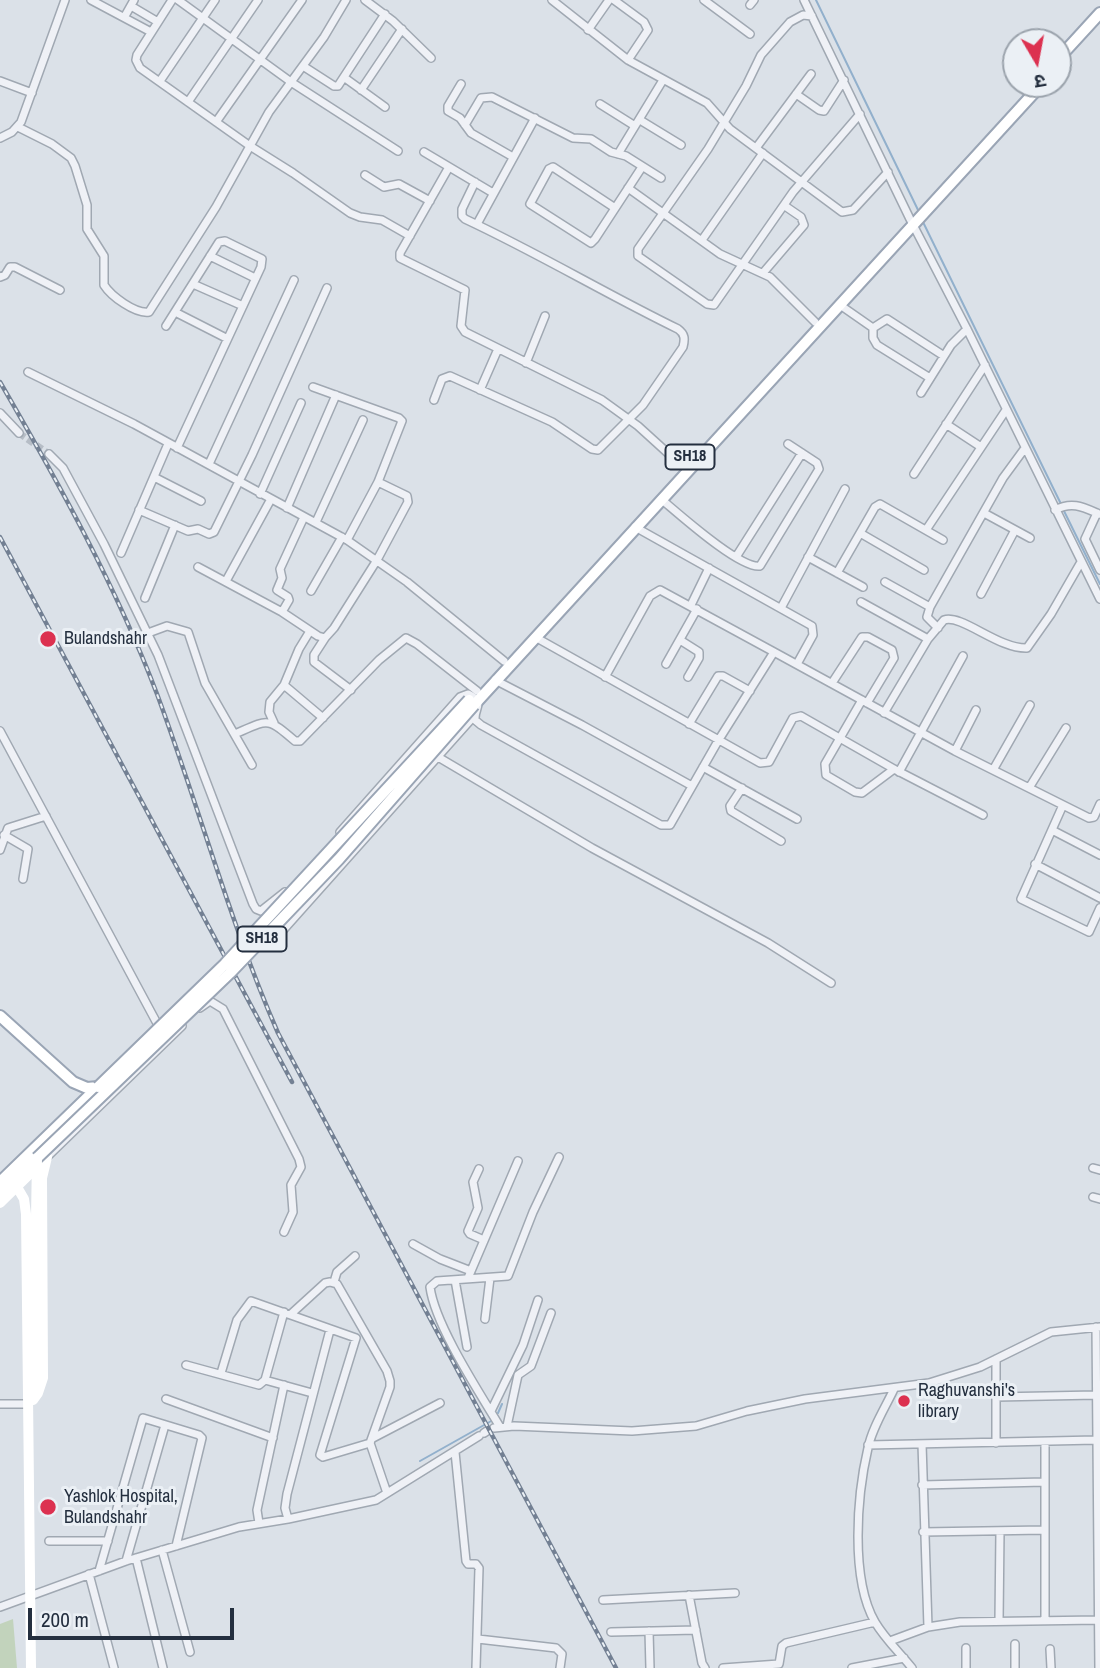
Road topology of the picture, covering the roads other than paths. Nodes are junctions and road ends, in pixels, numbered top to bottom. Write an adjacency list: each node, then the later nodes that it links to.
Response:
1 (65, 0): 42 (street)
2 (91, 0): 17 (street)
3 (172, 0): 21 (street)
4 (178, 0): 19 (street)
5 (215, 0): 19 (street)
6 (258, 0): 26 (street)
7 (302, 0): 30 (street)
8 (346, 0): 32 (street)
9 (365, 0): 16 (street)
10 (552, 0): 23 (street)
11 (612, 0): 23 (street); 31 (street)
12 (704, 0): 25 (street)
13 (804, 0): 18 (street)
14 (132, 3): 17 (street); 21 (street)
15 (1100, 13): 27 (main road)
16 (385, 14): 22 (street); 34 (street)
17 (125, 16): 24 (street)
18 (812, 16): 36 (street); 52 (street)
19 (203, 18): 26 (street); 38 (street)
20 (1100, 21): 28 (main road)
21 (158, 22): 24 (street)
22 (402, 29): 29 (street); 41 (street)
23 (588, 30): 31 (street)
24 (151, 32): 38 (street)
25 (750, 34)
26 (231, 39): 30 (street); 46 (street)
27 (1072, 44)
28 (1072, 52)
29 (431, 58)
30 (259, 60): 39 (street); 51 (street)
31 (628, 60): 35 (street)
32 (303, 66): 34 (street); 39 (street)
33 (811, 74): 43 (street)
34 (345, 78): 41 (street)
35 (663, 80): 52 (street); 53 (street)
36 (844, 80): 43 (street); 49 (street)
37 (0, 81): 42 (street)
38 (160, 81): 46 (street)
39 (291, 82): 58 (street); 60 (street)
40 (461, 84): 54 (street)
41 (361, 90): 48 (street)
42 (32, 93): 55 (street)
43 (796, 94): 59 (street)
44 (1022, 98): 77 (main road, SH18)
45 (1029, 98): 77 (main road, SH18)
46 (188, 102): 51 (street)
47 (600, 104): 53 (street)
48 (385, 107)
49 (860, 114): 66 (street); 69 (street)
50 (535, 118): 54 (street); 62 (street); 63 (street)
51 (216, 122): 58 (street)
52 (723, 122): 59 (street); 76 (street)
53 (638, 123): 57 (street); 62 (street)
54 (465, 125): 63 (street)
55 (18, 127): 56 (street); 58 (street)
56 (0, 138)
57 (681, 145)
58 (250, 146): 79 (street)
59 (760, 150): 69 (street); 80 (street)
60 (398, 151)
61 (424, 152): 64 (street)
62 (618, 154): 65 (street)
63 (513, 157): 72 (street)
64 (449, 167): 70 (street); 73 (street)
65 (642, 167): 68 (street); 71 (street)
66 (888, 172): 69 (street); 77 (street)
67 (365, 175): 73 (street)
68 (661, 178)
69 (802, 181): 74 (street)
70 (475, 182): 72 (street); 78 (street)
71 (628, 188): 75 (street); 76 (street)
72 (493, 193): 78 (street)
73 (430, 201): 79 (street)
74 (785, 206): 82 (street); 83 (street)
75 (615, 208): 75 (street)
76 (664, 212): 80 (street); 82 (street)
77 (916, 217): 90 (main road, SH18); 94 (main road, SH18); 97 (street)
78 (477, 224): 113 (street)
79 (410, 236): 99 (street)
80 (702, 240): 82 (street)
81 (210, 256): 85 (street); 85 (street); 87 (street)
82 (742, 265): 83 (street)
83 (763, 273): 94 (street)
84 (0, 277): 89 (street)
85 (256, 278): 91 (street)
86 (294, 281): 124 (street)
87 (193, 284): 91 (street); 92 (street)
88 (327, 288): 128 (street)
89 (60, 290)
90 (839, 305): 96 (street); 133 (main road, SH18)
91 (243, 306): 98 (street)
92 (175, 312): 95 (street); 98 (street)
93 (545, 316): 101 (street)
94 (815, 322): 125 (main road, SH18)
95 (166, 326)
96 (873, 328): 100 (street); 104 (street)
97 (967, 330): 100 (street); 102 (street)
98 (226, 338): 120 (street)
99 (498, 349): 101 (street); 106 (street)
100 (944, 356): 104 (street)
101 (526, 363): 113 (street)
102 (985, 365): 111 (street); 115 (street)
103 (29, 372): 117 (street)
104 (930, 378): 107 (street)
105 (313, 387): 108 (street)
106 (480, 390): 109 (street); 113 (street)
107 (921, 393)
108 (336, 395): 129 (street); 135 (street)
109 (434, 400)
110 (301, 403): 131 (street)
111 (1006, 410): 119 (street); 121 (street)
112 (0, 413): 116 (street)
113 (630, 419): 125 (street)
114 (363, 420): 141 (street)
115 (946, 424): 119 (street); 126 (street)
116 (19, 433)
117 (168, 444): 120 (street); 127 (street)
118 (788, 444): 122 (street)
119 (981, 447): 144 (street)
120 (177, 448): 124 (street)
121 (1025, 448): 136 (street); 138 (street)
122 (802, 453): 151 (street); 151 (street)
123 (49, 454): 174 (street)
124 (209, 464): 128 (street)
125 (682, 466): 181 (main road, SH18)
126 (914, 474)
127 (154, 477): 134 (street); 137 (street)
128 (239, 482): 131 (street); 142 (street)
129 (378, 482): 147 (street); 153 (street)
130 (845, 489): 152 (street)
131 (260, 494): 132 (street)
132 (271, 499): 135 (street); 160 (street)
133 (661, 499): 143 (main road, SH18); 151 (street)
134 (201, 502)
135 (287, 508): 140 (street)
136 (1060, 508): 139 (street); 154 (street)
137 (139, 510): 142 (street); 150 (street)
138 (985, 513): 145 (street); 169 (street)
139 (1098, 514): 158 (street)
140 (304, 517): 141 (street); 171 (street)
141 (316, 522): 147 (street)
142 (175, 525): 165 (street)
143 (635, 527): 156 (street); 175 (main road, SH18)
144 (926, 530): 146 (street); 149 (street)
145 (1016, 530): 148 (street); 164 (street)
146 (860, 533): 157 (street); 159 (street)
147 (345, 538): 153 (street); 163 (street)
148 (1030, 538)
149 (943, 540)
150 (121, 553)
151 (736, 557)
152 (808, 557): 159 (street); 170 (street)
153 (377, 560): 176 (street); 181 (street)
154 (1082, 562): 166 (street); 172 (street)
155 (198, 567): 160 (street)
156 (709, 568): 168 (street); 170 (street)
157 (924, 570)
158 (1100, 570)
159 (837, 573): 162 (street)
160 (226, 582): 171 (street)
161 (885, 582): 169 (street)
162 (863, 587)
163 (312, 591)
164 (981, 594)
165 (145, 598)
166 (1100, 599)
167 (861, 602): 177 (street)
168 (694, 607): 178 (street); 179 (street); 184 (street)
169 (930, 607): 172 (street)
170 (781, 608): 183 (street)
171 (282, 612): 173 (street)
172 (937, 628): 177 (street)
173 (310, 631): 176 (street); 188 (street)
174 (148, 633): 191 (street); 202 (street)
175 (535, 637): 184 (street); 186 (main road, SH18)
176 (325, 638): 189 (street)
177 (928, 639): 195 (street)
178 (680, 640): 182 (street); 185 (street)
179 (774, 652): 183 (street); 190 (street)
180 (963, 656): 201 (street)
181 (504, 661): 191 (main road, SH18)
182 (666, 664)
183 (797, 664): 187 (street)
184 (605, 677): 198 (street)
185 (688, 677)
186 (495, 680): 191 (main road, SH18); 211 (street)
187 (832, 683): 192 (street); 192 (street)
188 (284, 685): 196 (street); 197 (street)
189 (351, 690): 191 (street); 196 (street)
190 (750, 691): 198 (street); 204 (street)
191 (474, 701): 206 (street); 211 (street); 231 (main road, SH18, bridge); 234 (main road, SH18, bridge)
192 (864, 702): 195 (street); 203 (street)
193 (1030, 705): 210 (street)
194 (976, 710): 205 (street)
195 (884, 713): 201 (street)
196 (323, 718): 197 (street)
197 (274, 723): 202 (street)
198 (689, 724): 204 (street)
199 (1066, 728): 213 (street)
200 (0, 731): 217 (street)
201 (920, 732): 205 (street); 209 (street)
202 (236, 734): 207 (street)
203 (839, 737): 204 (street); 209 (street); 209 (street)
204 (718, 741): 208 (street)
205 (954, 751): 210 (street)
206 (438, 757): 228 (street); 229 (street)
207 (252, 765)
208 (703, 767): 211 (street); 212 (street)
209 (897, 770): 216 (street)
210 (993, 770): 213 (street)
211 (692, 786)
212 (742, 788): 218 (street); 221 (street)
213 (1029, 788): 215 (street)
214 (1100, 804): 215 (street)
215 (1063, 805): 219 (street)
216 (983, 815)
217 (46, 816): 220 (street); 231 (street)
218 (797, 818)
219 (1052, 830): 223 (street); 224 (street)
220 (4, 835): 222 (street); 225 (street)
221 (780, 841)
222 (0, 850)
223 (1100, 855)
224 (1035, 864): 226 (street); 227 (street)
225 (23, 879)
226 (1100, 898)
227 (1100, 908)
228 (269, 946)
229 (831, 982)
230 (0, 1016): 232 (main road)
231 (159, 1027): 232 (main road, SH18, bridge)
232 (98, 1087): 237 (main road)
233 (559, 1157): 246 (street)
234 (42, 1158): 238 (street); 239 (main road); 241 (street); 265 (street, bridge)
235 (519, 1161): 242 (street)
236 (480, 1169): 242 (street)
237 (0, 1182)
238 (17, 1187): 240 (street); 265 (street)
239 (0, 1194)
240 (0, 1203)
241 (284, 1232)
242 (484, 1240): 245 (street)
243 (413, 1244): 245 (street)
244 (355, 1256): 248 (street)
245 (469, 1275): 246 (street); 247 (street)
246 (490, 1278): 252 (street)
247 (455, 1280): 255 (street); 269 (street)
248 (334, 1282): 250 (street); 273 (street)
249 (538, 1300): 269 (street)
250 (288, 1313): 254 (street); 258 (street); 259 (street)
251 (551, 1313): 271 (street)
252 (485, 1319)
253 (1098, 1327): 256 (street); 263 (street)
254 (330, 1330): 262 (street); 273 (street)
255 (467, 1347)
256 (996, 1359): 261 (street); 264 (street)
257 (186, 1365): 258 (street)
258 (221, 1373): 259 (street)
259 (265, 1380): 260 (street)
260 (284, 1385): 262 (street); 272 (street)
261 (894, 1389): 271 (street); 278 (street)
262 (312, 1393): 285 (street)
263 (1096, 1395): 264 (street); 274 (street)
264 (996, 1397): 276 (street)
265 (31, 1399): 267 (street); 299 (street)
266 (166, 1399): 272 (street)
267 (0, 1404)
268 (440, 1404): 273 (street)
269 (491, 1411): 271 (street)
270 (165, 1424): 290 (street); 291 (street); 294 (street)
271 (492, 1430): 279 (street)
272 (273, 1438): 283 (street)
273 (371, 1440): 282 (street)
274 (1096, 1440): 275 (street); 284 (street)
275 (1045, 1442): 276 (street); 280 (street)
276 (996, 1443): 277 (street)
277 (922, 1444): 278 (street); 281 (street)
278 (868, 1445): 306 (street)
279 (455, 1452): 282 (street); 311 (street)
280 (1044, 1482): 281 (street); 286 (street)
281 (922, 1485): 288 (street)
282 (387, 1493): 285 (street)
283 (258, 1516): 285 (street); 291 (street)
284 (1098, 1516): 295 (street)
285 (288, 1519)
286 (1044, 1530): 287 (street); 305 (street)
287 (1000, 1531): 288 (street); 304 (street)
288 (923, 1532): 307 (street)
289 (49, 1541): 290 (street)
290 (108, 1541): 296 (street)
291 (176, 1546): 292 (street)
292 (162, 1550): 293 (street); 317 (street)
293 (136, 1558): 294 (street); 322 (street)
294 (126, 1561): 296 (street)
295 (1099, 1564): 303 (street)
296 (99, 1571): 297 (street)
297 (89, 1574): 299 (street); 321 (street)
298 (735, 1593): 300 (street)
299 (34, 1594): 302 (street); 319 (street); 320 (street)
300 (689, 1595): 301 (street); 308 (street)
301 (603, 1600)
302 (0, 1607)
303 (1099, 1620): 305 (street); 313 (street)
304 (999, 1621): 305 (street); 307 (street)
305 (1045, 1621)
306 (875, 1622): 312 (street); 327 (street)
307 (928, 1627): 312 (street)
308 (696, 1630): 309 (street); 326 (street)
309 (649, 1631): 310 (street); 325 (street)
310 (611, 1632)
311 (478, 1639): 323 (street); 324 (street)
312 (890, 1641): 318 (street)
313 (1099, 1642): 333 (street)
314 (1015, 1644): 331 (street)
315 (966, 1648): 330 (street)
316 (1050, 1649): 332 (street)
317 (190, 1652)
318 (904, 1658): 328 (street); 329 (street)
319 (31, 1668)
320 (37, 1668)
321 (114, 1668)
322 (163, 1668)
323 (476, 1668)
324 (560, 1668)
325 (650, 1668)
326 (705, 1668)
327 (723, 1668)
328 (852, 1668)
329 (912, 1668)
330 (966, 1668)
331 (1015, 1668)
332 (1051, 1668)
333 (1099, 1668)

